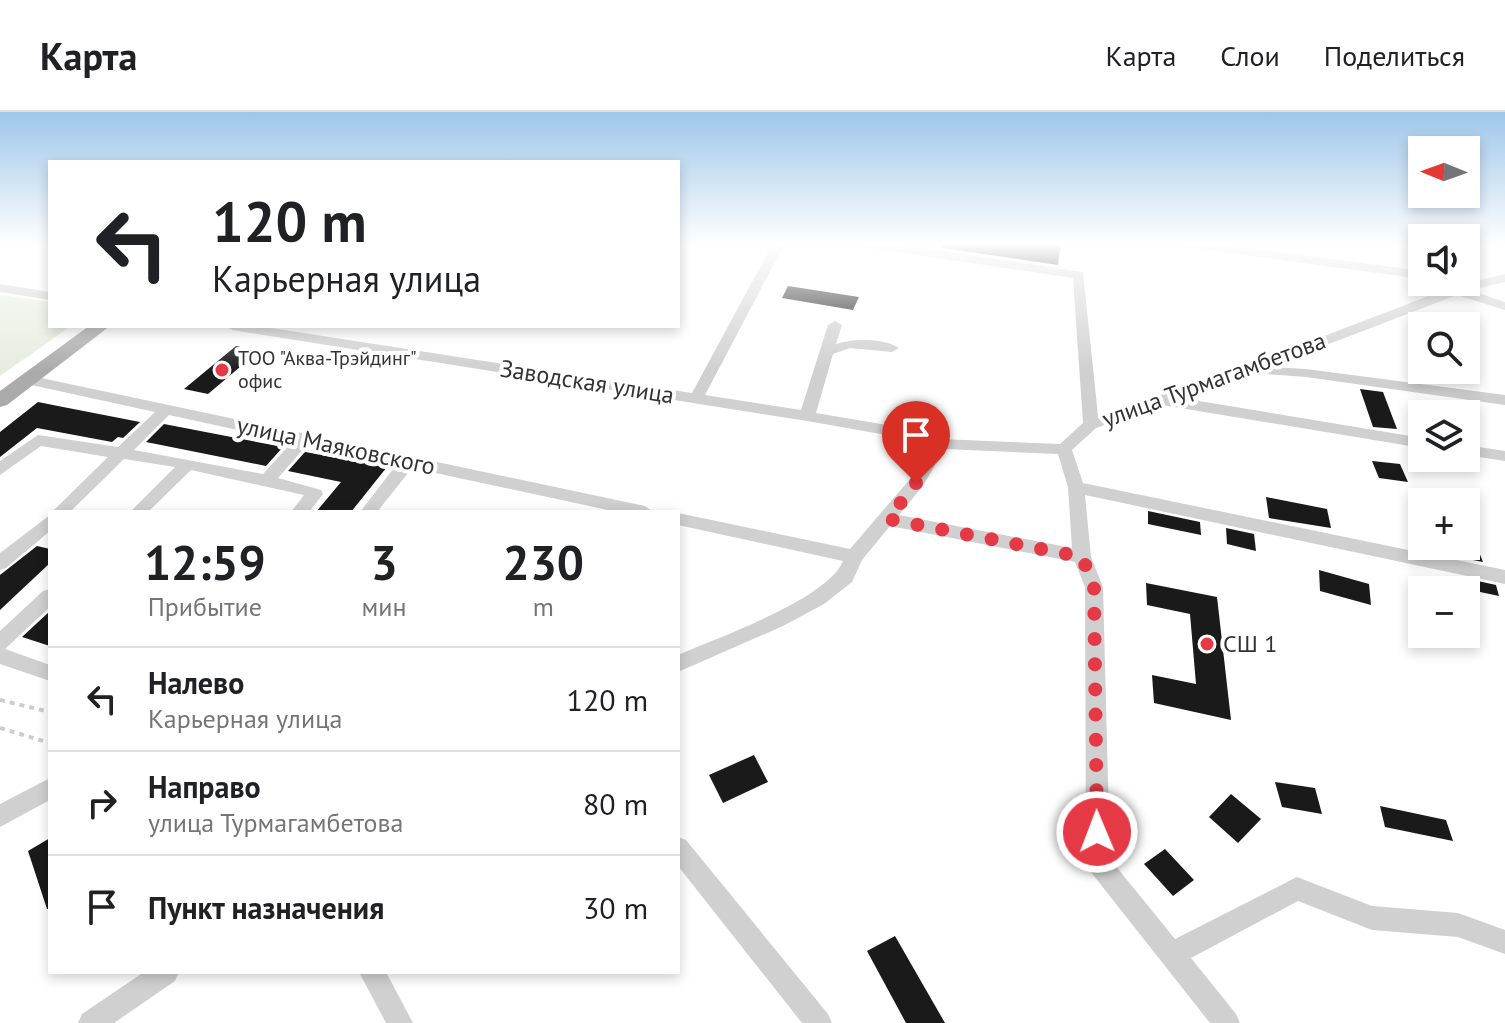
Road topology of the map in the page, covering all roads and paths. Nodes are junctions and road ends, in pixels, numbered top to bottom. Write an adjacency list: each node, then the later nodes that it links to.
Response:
1 (756, 286): 15 (street)
2 (1080, 286): 21 (street)
3 (0, 288): 5 (street)
4 (1480, 295): 7 (street)
5 (48, 296)
6 (1436, 296): 13 (street, улица Турмагамбетова)
7 (1505, 306)
8 (835, 325): 12 (street)
9 (98, 328): 14 (main road)
10 (245, 328): 15 (street, Заводская улица)
11 (892, 348): 12 (street)
12 (826, 352): 20 (street)
13 (1248, 370): 16 (street, улица Турмагамбетова); 17 (street)
14 (27, 380): 18 (main road); 19 (street, улица Маяковского)
15 (696, 399): 20 (street, Заводская улица)
16 (1159, 399): 21 (street, улица Турмагамбетова); 23 (street)
17 (1505, 400)
18 (0, 401)
19 (166, 410): 22 (street, улица Маяковского); 27 (street)
20 (807, 416): 24 (street, Заводская улица)
21 (1091, 424): 25 (street, улица Турмагамбетова)
22 (304, 439): 29 (street, улица Маяковского); 32 (street)
23 (1408, 441)
24 (940, 444): 25 (street); 40 (street)
25 (1064, 449): 33 (street)
26 (1480, 452): 28 (street)
27 (121, 454): 30 (street); 31 (street); 34 (street)
28 (1505, 456)
29 (408, 461): 37 (street); 38 (street, улица Маяковского)
30 (188, 464): 32 (street); 35 (street)
31 (0, 469)
32 (267, 480): 36 (street)
33 (1076, 487): 43 (street); 45 (street)
34 (62, 510)
35 (140, 510)
36 (301, 510)
37 (370, 510)
38 (636, 510)
39 (680, 519): 42 (street)
40 (888, 519): 42 (street); 43 (street)
41 (48, 523): 44 (street)
42 (854, 557): 49 (street)
43 (1082, 557): 59 (street)
44 (0, 563)
45 (1505, 577)
46 (48, 598): 47 (street)
47 (0, 643)
48 (0, 656): 50 (street)
49 (680, 663)
50 (48, 672)
51 (0, 700): 52 (path)
52 (48, 712)
53 (0, 728): 54 (path)
54 (48, 742)
55 (48, 789): 56 (street)
56 (0, 816)
57 (680, 850): 64 (street)
58 (1505, 942): 59 (street)
59 (1172, 954): 65 (street)
60 (163, 974): 62 (street)
61 (373, 974): 63 (street)
62 (91, 1023)
63 (400, 1023)
64 (819, 1023)
65 (1227, 1023)

